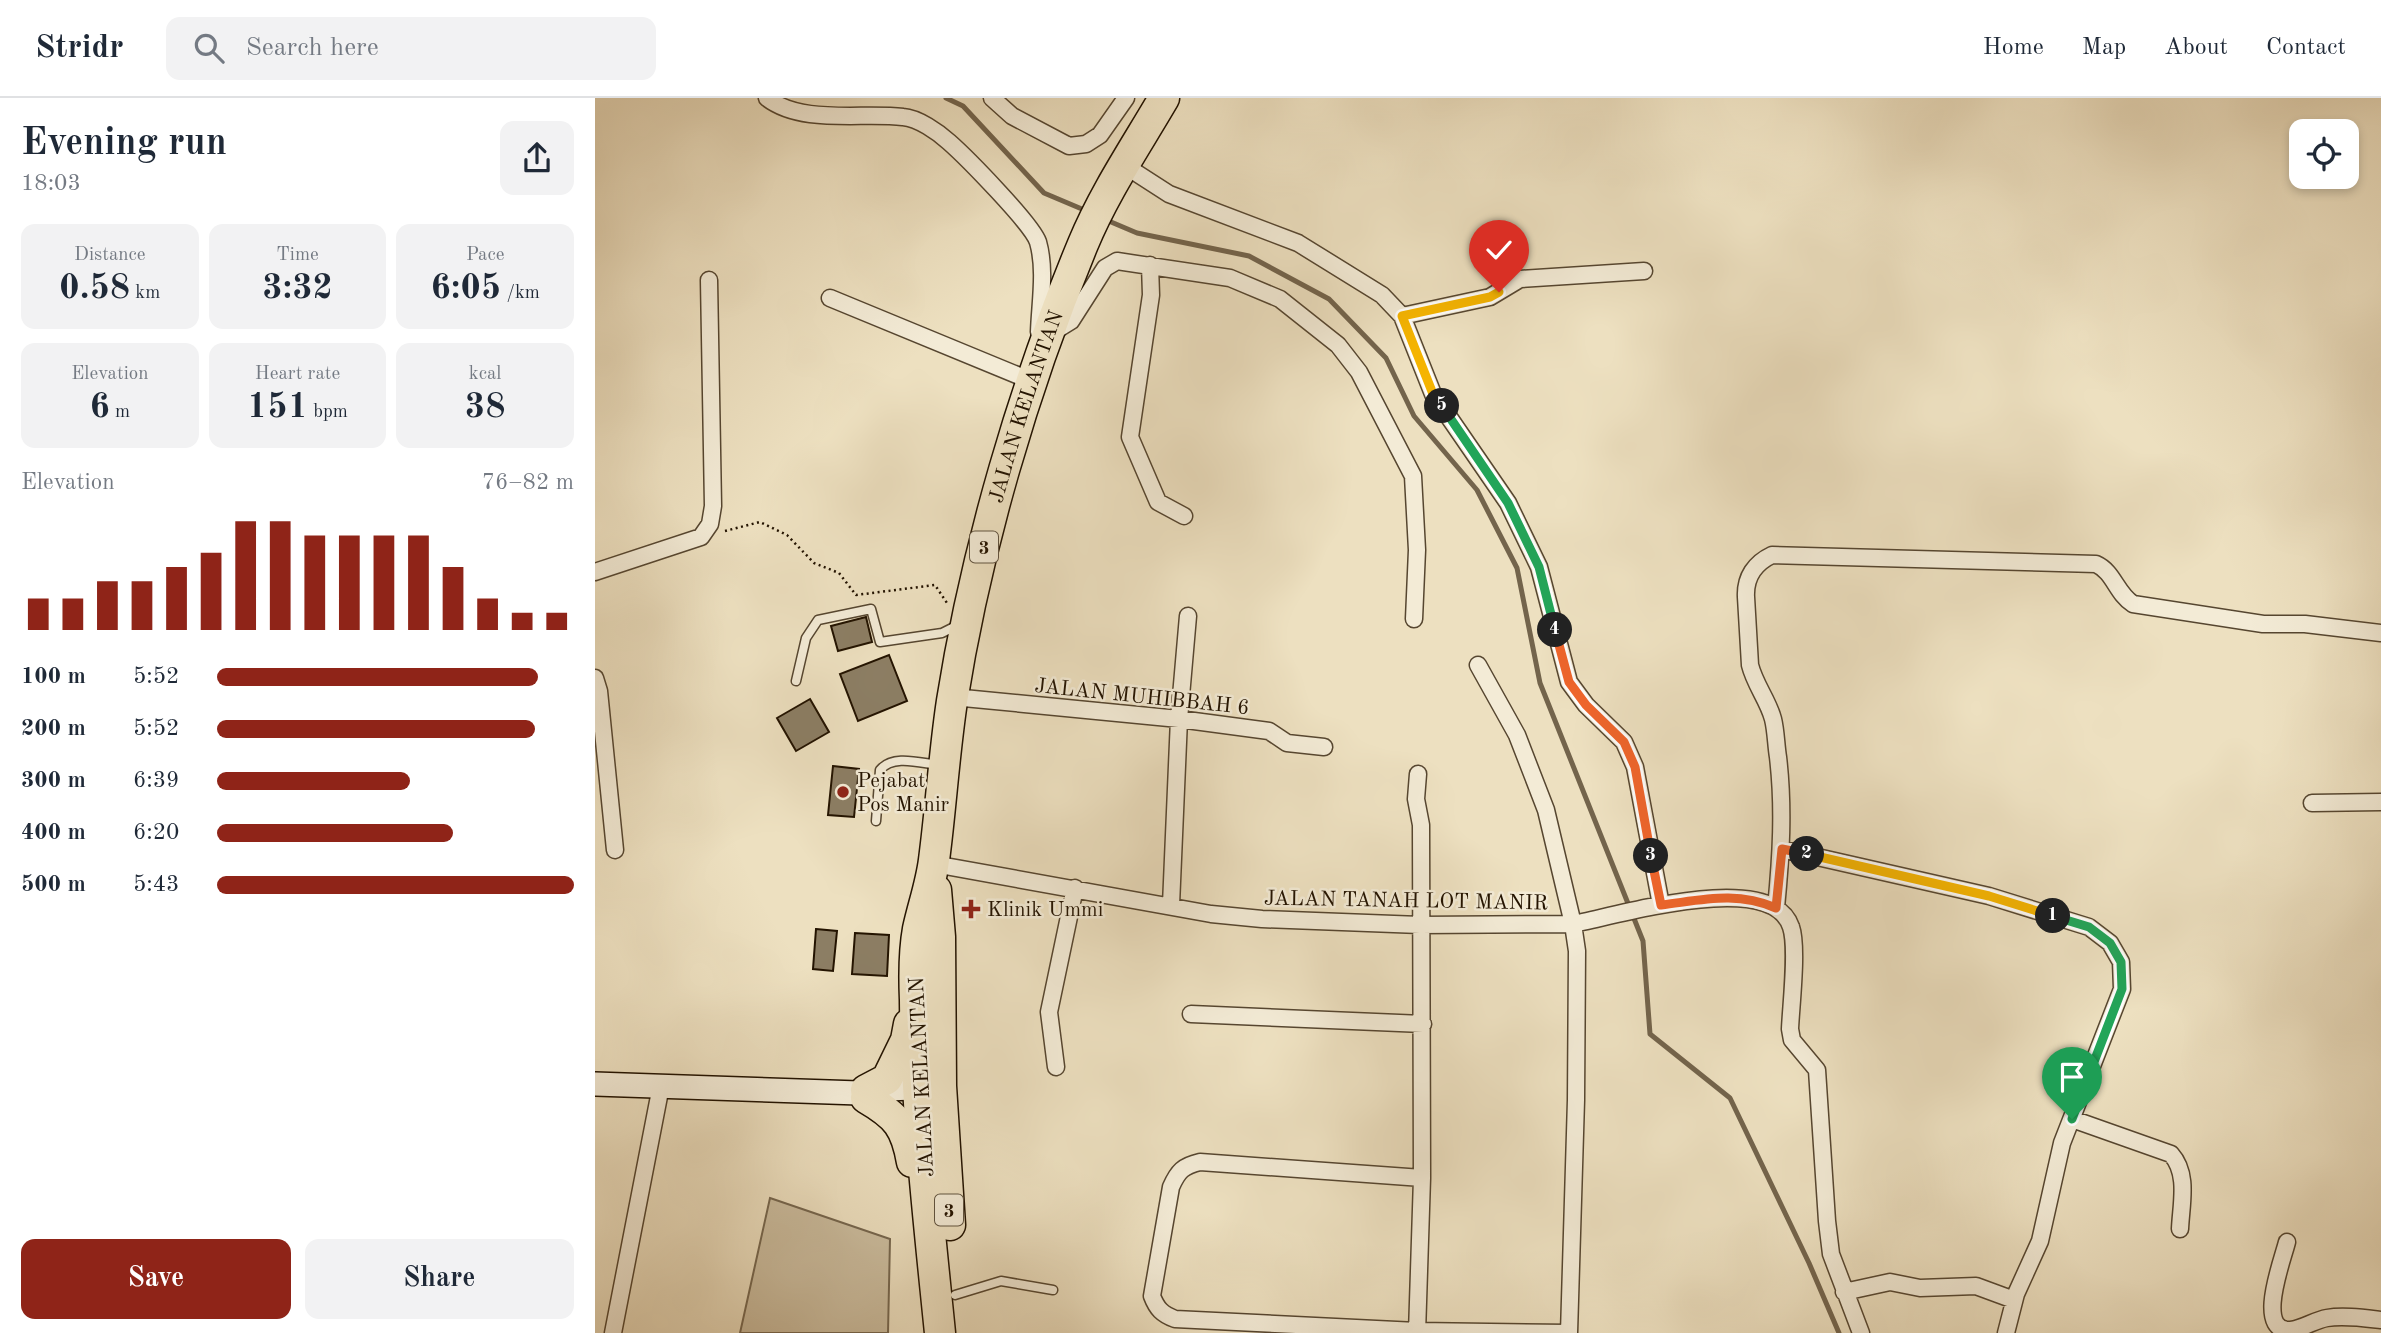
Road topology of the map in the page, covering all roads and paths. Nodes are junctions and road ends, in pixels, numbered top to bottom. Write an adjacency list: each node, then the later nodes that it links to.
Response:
1 (767, 98): 11 (street)
2 (992, 98): 3 (street)
3 (1126, 98)
4 (1164, 98): 5 (highway, JALAN KELANTAN / 3)
5 (1118, 176): 10 (street); 11 (highway, JALAN KELANTAN / 3)
6 (1150, 265): 11 (street); 13 (street); 17 (street)
7 (1644, 271): 10 (street)
8 (709, 280): 14 (street)
9 (830, 298): 12 (street)
10 (1402, 316): 37 (street)
11 (1049, 336): 12 (highway, JALAN KELANTAN / 3)
12 (1034, 382): 18 (highway, JALAN KELANTAN / 3)
13 (1184, 516)
14 (701, 537): 15 (street); 18 (path)
15 (595, 572)
16 (1188, 615): 24 (street)
17 (1414, 619)
18 (968, 620): 22 (lane); 23 (highway, JALAN KELANTAN / 3)
19 (2381, 633): 31 (street)
20 (1478, 665): 38 (street)
21 (595, 678): 32 (street)
22 (796, 681)
23 (953, 697): 24 (street, JALAN MUHIBBAH 6); 26 (highway, JALAN KELANTAN / 3)
24 (1179, 719): 25 (street, JALAN MUHIBBAH 6); 35 (street)
25 (1324, 747)
26 (943, 765): 30 (lane); 33 (highway, JALAN KELANTAN / 3)
27 (1417, 774): 39 (street)
28 (2381, 802): 29 (street)
29 (2312, 803)
30 (876, 821)
31 (1782, 849): 36 (street); 48 (street)
32 (615, 850)
33 (934, 864): 34 (street, JALAN TANAH LOT MANIR); 40 (highway, JALAN KELANTAN / 3); 47 (highway, JALAN KELANTAN / 3)
34 (1075, 888): 35 (street, JALAN TANAH LOT MANIR); 43 (street)
35 (1171, 905): 39 (street, JALAN TANAH LOT MANIR)
36 (1770, 905): 37 (street); 54 (street)
37 (1653, 907): 38 (street)
38 (1573, 925): 39 (street, JALAN TANAH LOT MANIR); 62 (street, JALAN TANAH LOT MANIR)
39 (1420, 926): 42 (street)
40 (915, 999): 46 (highway); 47 (highway, JALAN KELANTAN / 3)
41 (1191, 1014): 42 (street)
42 (1423, 1024): 49 (street)
43 (1056, 1067)
44 (595, 1084): 45 (main road)
45 (661, 1086): 46 (main road); 59 (street)
46 (864, 1093): 47 (main road); 52 (highway)
47 (930, 1093): 52 (highway, JALAN KELANTAN / 3); 55 (highway, JALAN KELANTAN / 3)
48 (2072, 1119): 50 (street); 56 (street)
49 (1422, 1178): 58 (street); 58 (street, JALAN TANAH LOT MANIR)
50 (2180, 1229)
51 (2287, 1242): 57 (street)
52 (934, 1273): 60 (highway, JALAN KELANTAN / 3)
53 (1053, 1290): 55 (lane)
54 (1844, 1292): 56 (street); 63 (street)
55 (955, 1295): 61 (highway, JALAN KELANTAN / 3)
56 (2014, 1300): 64 (street)
57 (2381, 1320)
58 (1417, 1332): 62 (street, JALAN TANAH LOT MANIR)
59 (613, 1333)
60 (940, 1333)
61 (959, 1333)
62 (1571, 1333)
63 (1861, 1333)
64 (2006, 1333)

